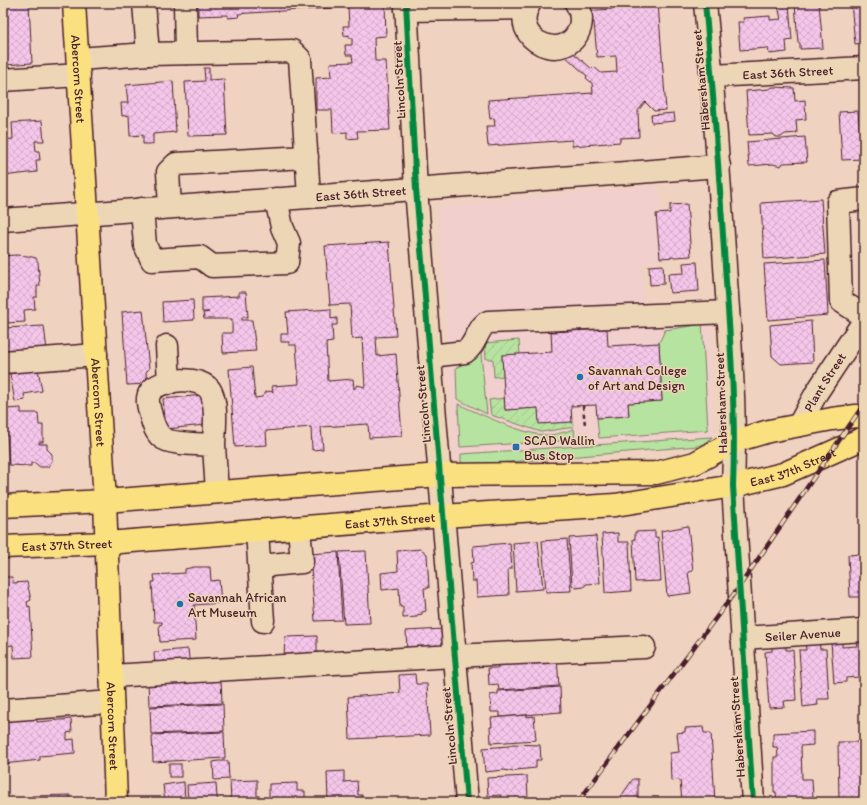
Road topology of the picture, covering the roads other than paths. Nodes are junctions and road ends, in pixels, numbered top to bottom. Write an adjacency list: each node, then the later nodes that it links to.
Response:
1 (74, 3): 11 (main road, Abercorn Street)
2 (144, 3): 10 (street)
3 (185, 3): 9 (street)
4 (576, 3): 6 (street)
5 (705, 3): 13 (street, Habersham Street)
6 (528, 5): 7 (street)
7 (443, 6): 8 (street)
8 (406, 7): 17 (street, Lincoln Street)
9 (186, 53): 10 (street); 15 (street)
10 (148, 54): 11 (street)
11 (78, 67): 14 (street); 23 (main road, Abercorn Street)
12 (864, 68): 13 (street, East 36th Street)
13 (712, 76): 16 (street, Habersham Street)
14 (3, 80)
15 (307, 157): 18 (street); 21 (street)
16 (719, 166): 17 (street, East 36th Street); 25 (street, Habersham Street)
17 (416, 188): 18 (street, East 36th Street); 30 (street, Lincoln Street)
18 (309, 196): 19 (street, East 36th Street)
19 (276, 199): 21 (street, East 36th Street); 22 (street)
20 (864, 199): 26 (street)
21 (170, 207): 22 (street, East 36th Street)
22 (142, 209): 23 (street, East 36th Street)
23 (87, 213): 24 (street, East 36th Street); 29 (main road, Abercorn Street)
24 (3, 220)
25 (728, 312): 30 (street); 36 (street, Habersham Street)
26 (864, 316)
27 (864, 321): 34 (street, Plant Street)
28 (167, 346): 32 (street)
29 (96, 355): 31 (street); 41 (main road, Abercorn Street)
30 (430, 356): 38 (street, Lincoln Street)
31 (3, 362)
32 (170, 383): 37 (street); 37 (street)
33 (864, 417): 34 (main road)
34 (799, 425): 36 (main road)
35 (864, 438): 39 (main road, East 37th Street)
36 (735, 442): 38 (main road); 39 (street, Habersham Street)
37 (214, 445): 40 (street)
38 (440, 475): 40 (main road); 43 (street, Lincoln Street)
39 (732, 486): 43 (main road, East 37th Street); 51 (street, Habersham Street)
40 (218, 492): 41 (main road)
41 (105, 501): 42 (main road); 46 (main road, Abercorn Street)
42 (3, 506)
43 (443, 516): 44 (main road, East 37th Street); 53 (street, Lincoln Street)
44 (300, 528): 45 (main road, East 37th Street); 48 (street)
45 (257, 531): 46 (main road, East 37th Street); 48 (street)
46 (107, 543): 47 (main road, East 37th Street); 54 (main road, Abercorn Street)
47 (3, 548)
48 (260, 566): 49 (street)
49 (263, 621)
50 (864, 630): 51 (street, Seiler Avenue)
51 (742, 638): 59 (street, Habersham Street)
52 (644, 647): 53 (street)
53 (454, 656): 54 (street); 58 (street, Lincoln Street)
54 (111, 676): 55 (main road, Abercorn Street)
55 (112, 702): 56 (street); 57 (main road, Abercorn Street)
56 (3, 710)
57 (116, 802)
58 (466, 802)
59 (753, 802)

